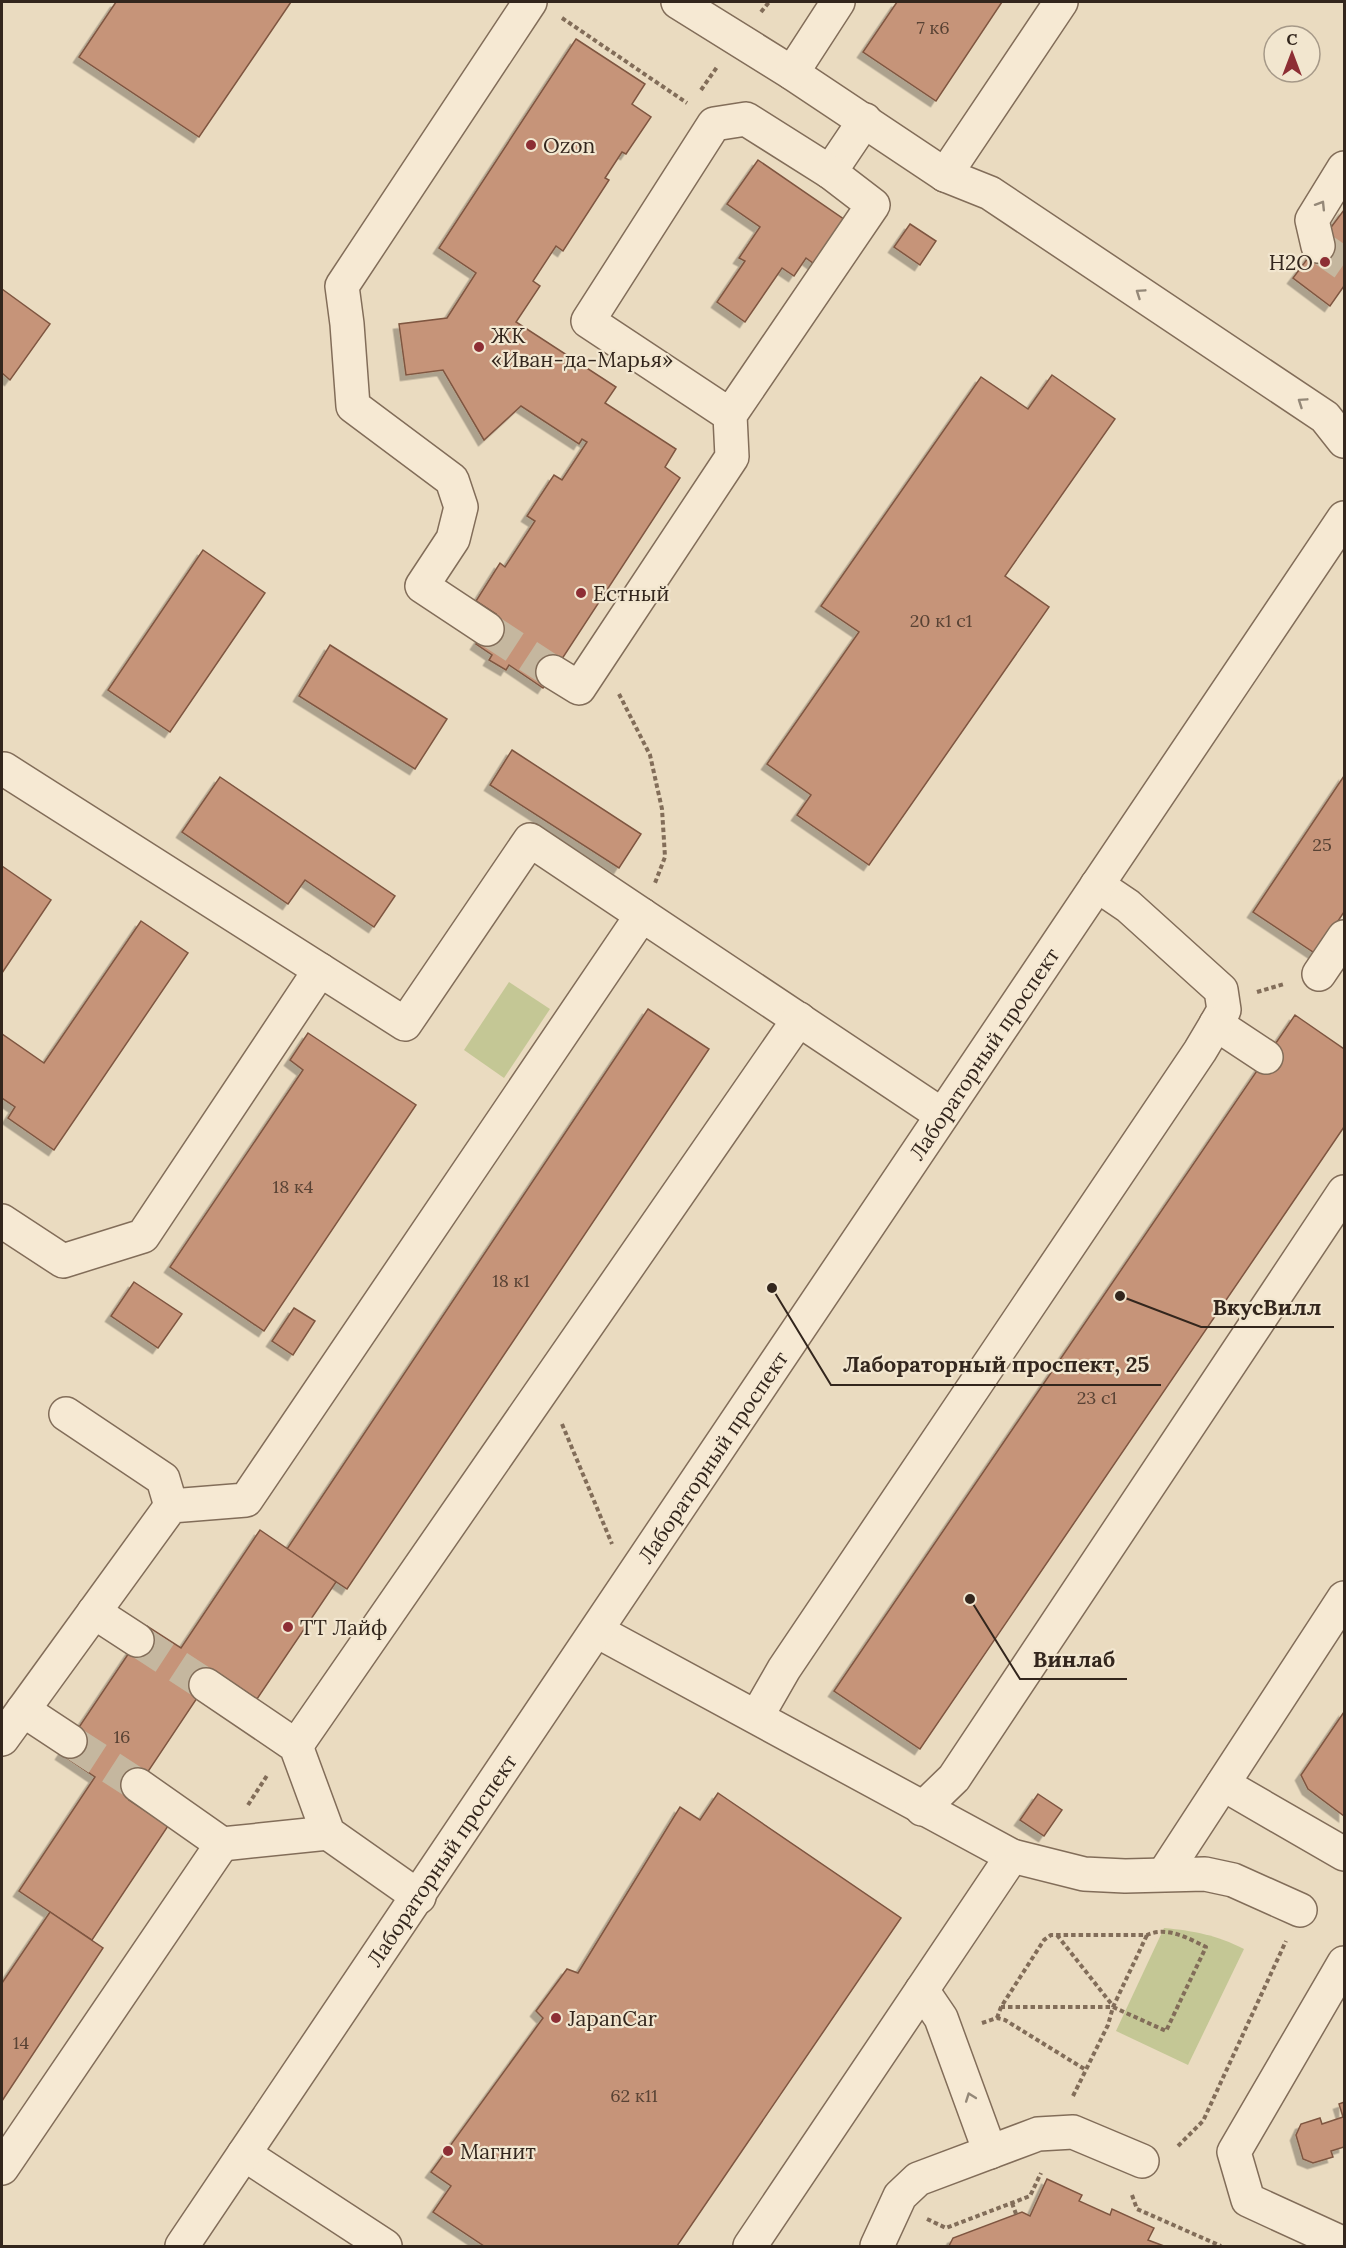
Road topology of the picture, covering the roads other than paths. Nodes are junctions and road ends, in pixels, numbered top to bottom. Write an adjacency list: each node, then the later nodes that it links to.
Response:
1 (678, 2): 5 (street)
2 (838, 2): 5 (street)
3 (1060, 2): 9 (street)
4 (543, 8): 14 (street)
5 (792, 73): 6 (street)
6 (865, 120): 8 (street); 9 (street)
7 (1344, 168): 10 (street, one-way to 7)
8 (830, 172): 11 (street); 11 (street)
9 (945, 174): 12 (street)
10 (1318, 246)
11 (730, 415): 15 (street)
12 (1344, 443)
13 (1344, 518): 17 (street, Лабораторный проспект)
14 (487, 629)
15 (553, 672)
16 (4, 769): 20 (street)
17 (1097, 885): 22 (street); 25 (street, Лабораторный проспект)
18 (647, 903): 20 (street); 23 (street); 29 (street)
19 (1344, 937): 21 (street)
20 (320, 970): 27 (street)
21 (1319, 974)
22 (1220, 1017): 24 (street); 36 (street)
23 (799, 1019): 25 (street); 39 (street)
24 (1266, 1057)
25 (942, 1115): 32 (street, Лабораторный проспект)
26 (1344, 1192): 42 (street)
27 (2, 1221)
28 (66, 1414): 29 (street)
29 (171, 1506): 31 (street)
30 (1344, 1598): 40 (street)
31 (94, 1612): 33 (street); 35 (street)
32 (597, 1631): 36 (street); 48 (street, Лабораторный проспект)
33 (137, 1640)
34 (206, 1685): 39 (street)
35 (23, 1710): 37 (street); 38 (street)
36 (757, 1716): 42 (street)
37 (2, 1739)
38 (70, 1741)
39 (296, 1746): 43 (street)
40 (1223, 1784): 45 (street); 47 (street)
41 (138, 1785): 44 (street)
42 (922, 1809): 46 (street)
43 (328, 1833): 44 (street); 48 (street)
44 (222, 1844): 55 (street)
45 (1344, 1854)
46 (1012, 1856): 47 (street); 51 (street)
47 (1164, 1874): 49 (street)
48 (419, 1897): 53 (street, Лабораторный проспект)
49 (1300, 1910)
50 (1344, 1963): 57 (street)
51 (922, 1990): 52 (street, one-way to 51); 59 (street)
52 (990, 2152): 54 (street); 60 (street)
53 (244, 2154): 56 (street); 58 (street, Лабораторный проспект)
54 (1142, 2161)
55 (2, 2168)
56 (365, 2241)
57 (1344, 2244)
58 (182, 2247)
59 (750, 2247)
60 (878, 2247)

